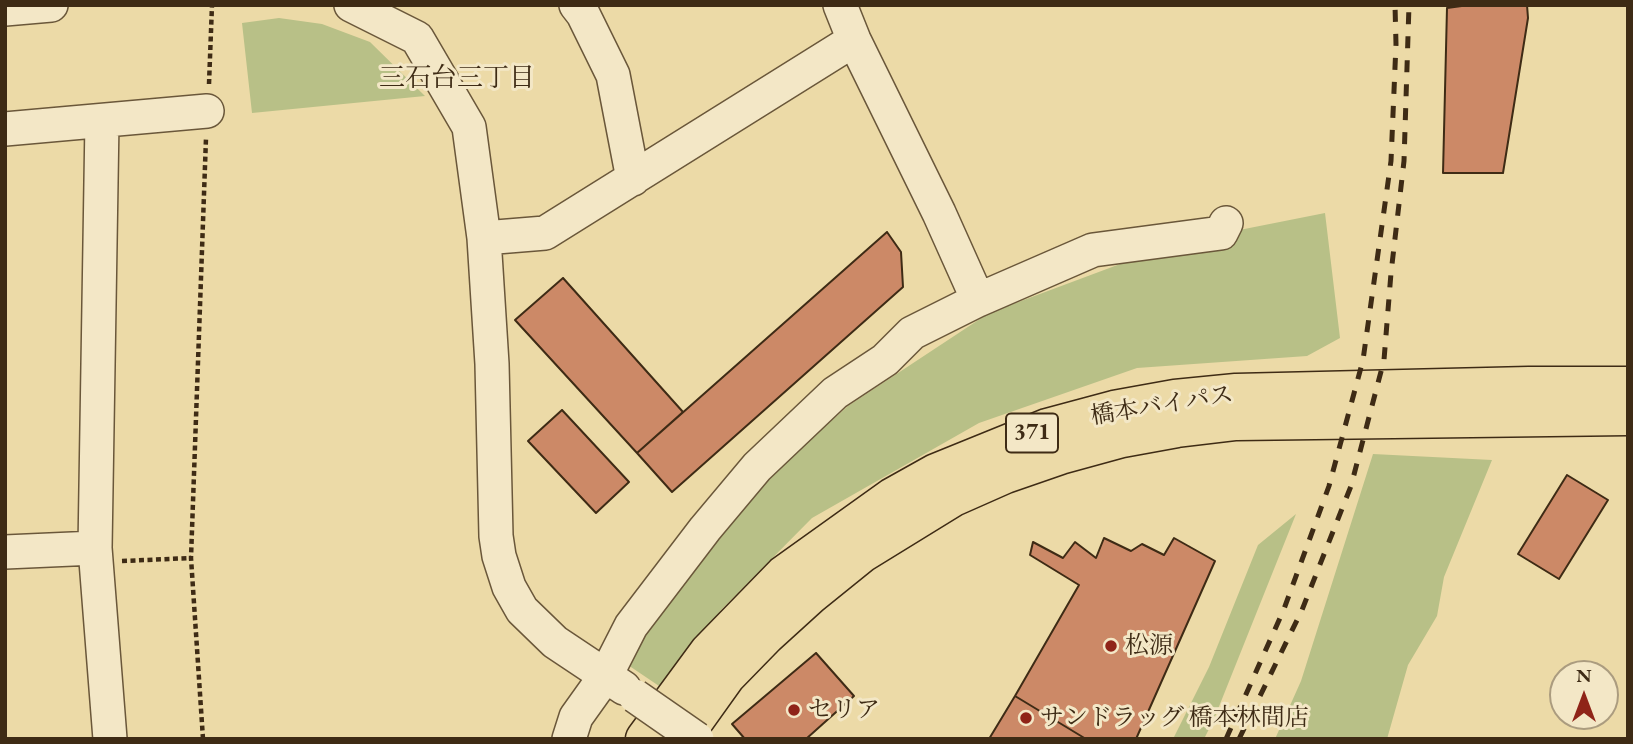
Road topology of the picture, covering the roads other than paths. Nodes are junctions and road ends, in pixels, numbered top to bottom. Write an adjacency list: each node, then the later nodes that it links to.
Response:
1 (51, 5): 5 (street)
2 (351, 5): 12 (street)
3 (576, 5): 10 (street)
4 (840, 5): 6 (street)
5 (5, 9)
6 (854, 40): 10 (street); 13 (street)
7 (207, 111): 8 (street)
8 (102, 121): 9 (street); 17 (street)
9 (5, 129)
10 (633, 179): 12 (street)
11 (1226, 223): 13 (street)
12 (484, 238): 19 (street)
13 (978, 300): 19 (street)
14 (1628, 386): 15 (highway, 橋本バイパス / 371)
15 (1529, 401): 16 (highway, 橋本バイパス / 371); 22 (highway, 橋本バイパス / 371); 23 (highway, 橋本バイパス / 371)
16 (1628, 416)
17 (95, 548): 18 (street); 20 (street)
18 (5, 552)
19 (606, 675): 21 (street); 24 (street, bridge)
20 (110, 739)
21 (569, 739)
22 (645, 739)
23 (681, 739)
24 (697, 739)

